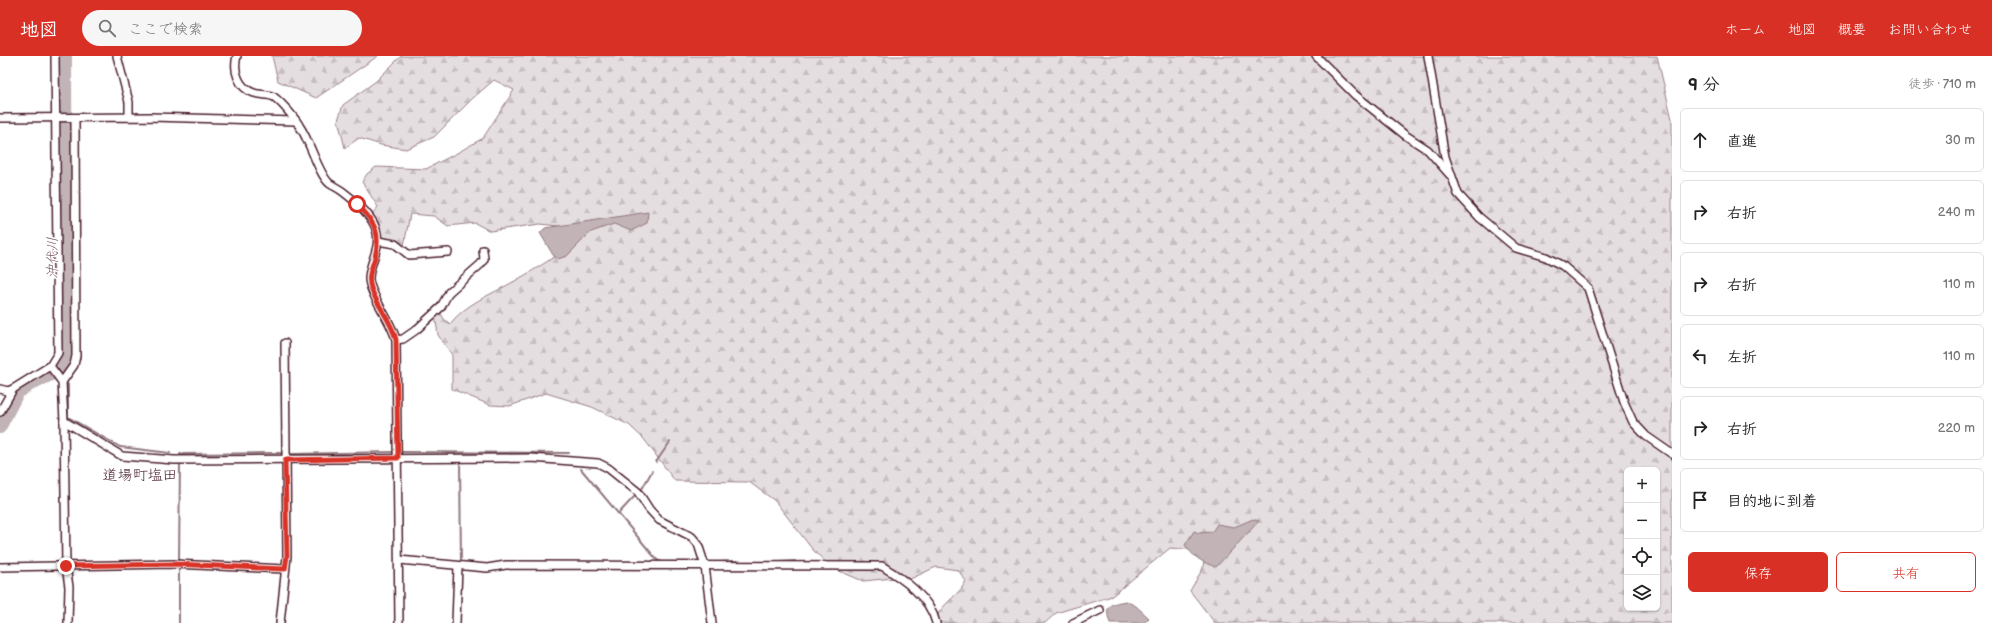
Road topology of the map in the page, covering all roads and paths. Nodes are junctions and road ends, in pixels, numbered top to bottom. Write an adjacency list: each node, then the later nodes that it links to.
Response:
1 (55, 56): 8 (street)
2 (117, 56): 6 (street)
3 (238, 56): 10 (street)
4 (1316, 56): 11 (street)
5 (1428, 56): 11 (street)
6 (129, 117): 9 (street); 10 (street)
7 (0, 118): 8 (street)
8 (55, 118): 9 (street); 17 (street)
9 (74, 118): 18 (street)
10 (296, 121): 12 (street)
11 (1453, 178): 23 (street)
12 (378, 242): 14 (street); 15 (street)
13 (484, 250): 15 (street)
14 (448, 252)
15 (396, 340): 24 (street)
16 (285, 343): 25 (street)
17 (50, 366): 18 (street); 20 (street)
18 (62, 382): 22 (street)
19 (0, 389): 20 (street)
20 (12, 389): 21 (street)
21 (0, 412)
22 (64, 421): 25 (street); 27 (street)
23 (1672, 454)
24 (398, 458): 25 (street); 26 (street); 29 (street)
25 (285, 460): 31 (street)
26 (399, 560): 28 (street); 35 (street)
27 (66, 566): 30 (street); 31 (street); 33 (street)
28 (458, 566): 29 (street); 36 (street)
29 (705, 566): 37 (street); 38 (street)
30 (0, 567)
31 (285, 569): 34 (street)
32 (1100, 610): 39 (street)
33 (68, 623)
34 (280, 623)
35 (399, 623)
36 (456, 623)
37 (712, 623)
38 (936, 623)
39 (1072, 623)

